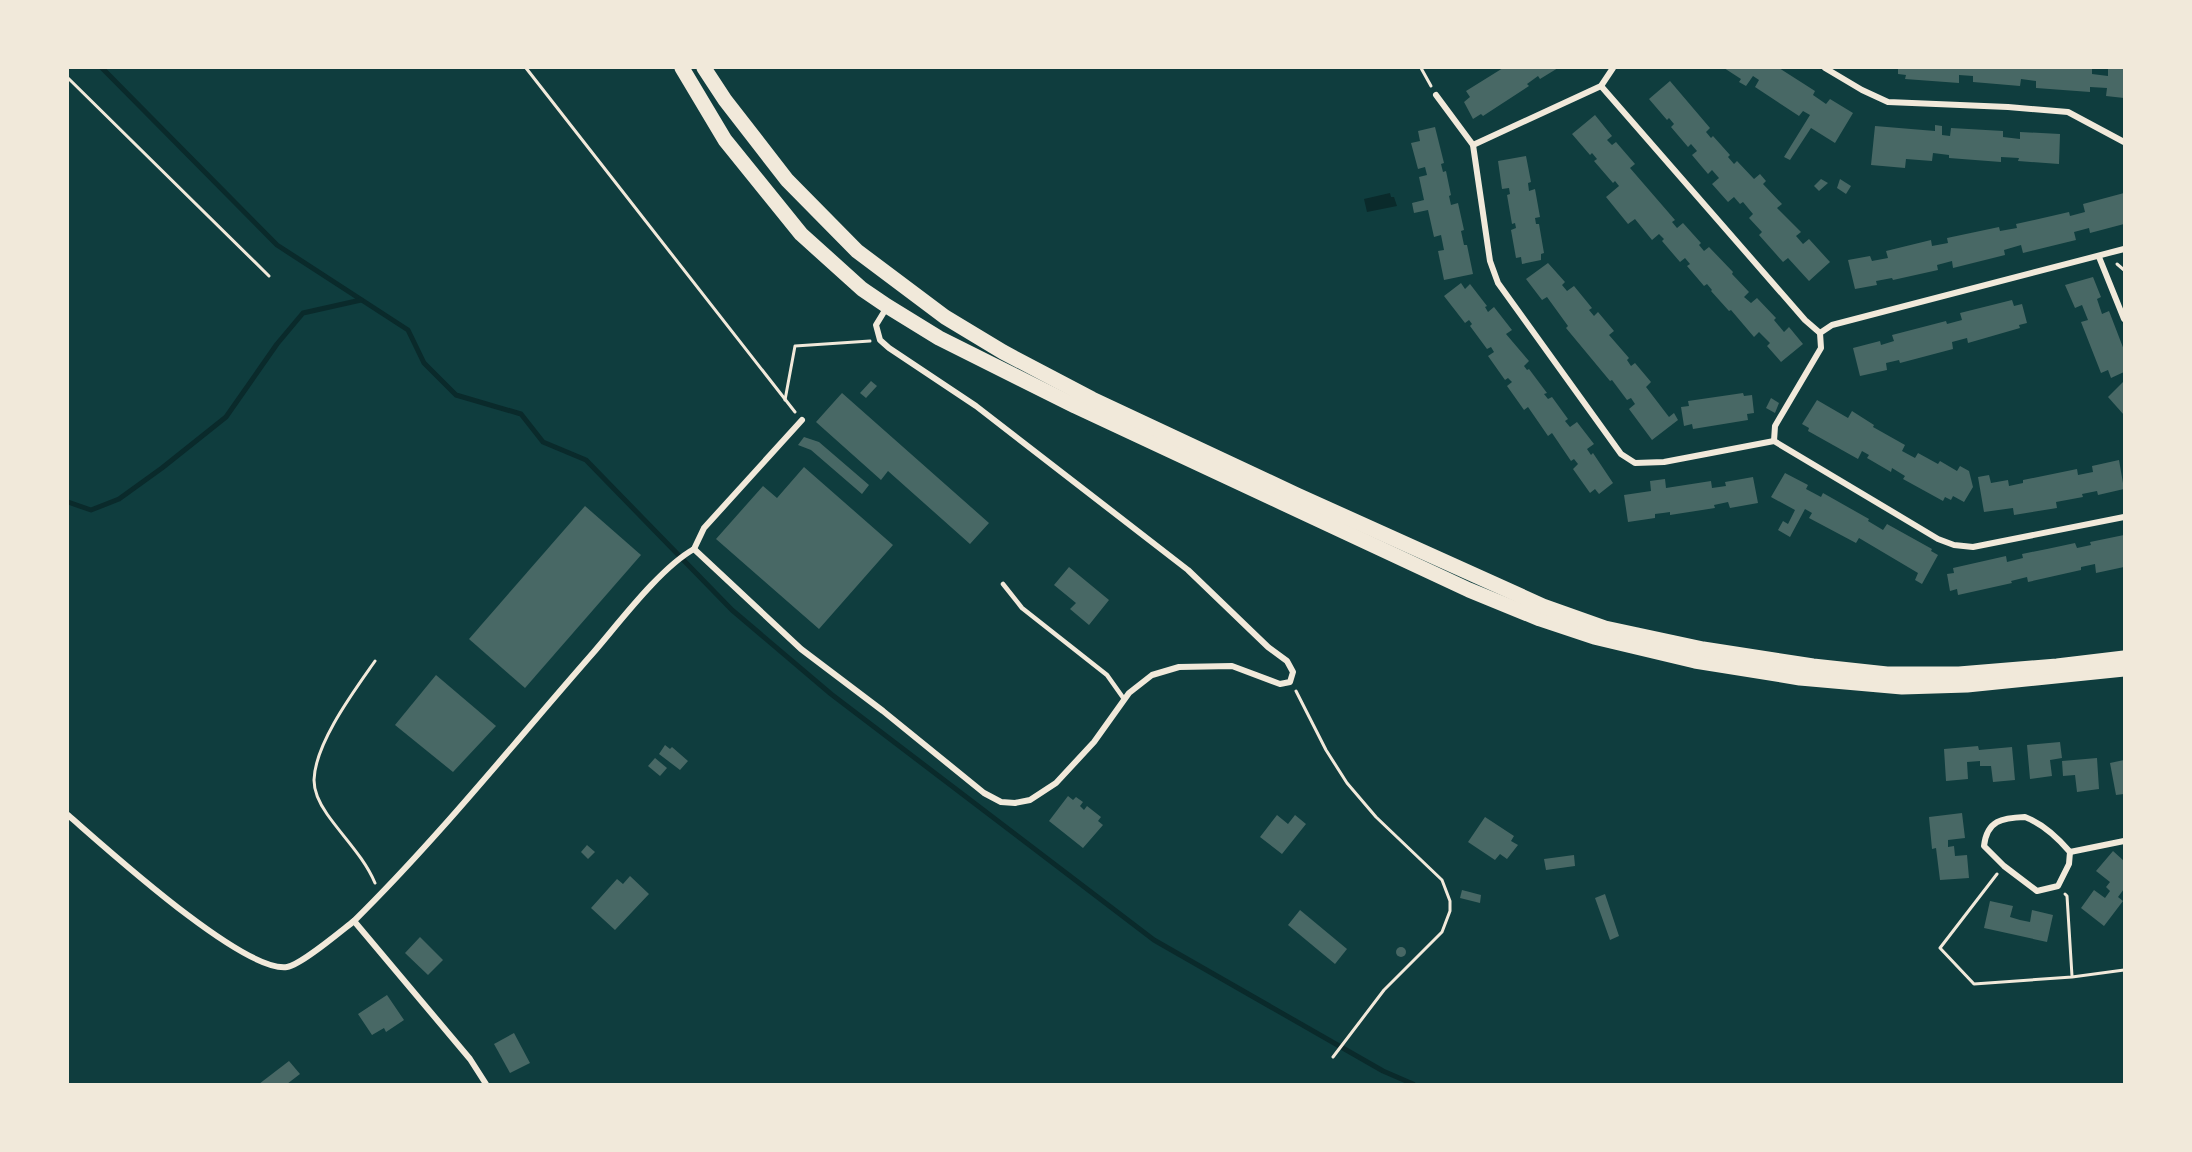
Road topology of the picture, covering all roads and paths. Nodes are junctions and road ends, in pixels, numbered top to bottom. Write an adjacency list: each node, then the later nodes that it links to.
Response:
1 (526, 68): 19 (path)
2 (682, 68): 15 (main road)
3 (704, 68): 25 (main road)
4 (1421, 68): 9 (path)
5 (1613, 68): 8 (street)
6 (1825, 68): 10 (street)
7 (68, 78): 14 (path)
8 (1601, 86): 11 (street); 17 (street)
9 (1436, 96): 11 (street)
10 (2124, 142)
11 (1473, 145): 21 (street)
12 (2124, 249): 13 (street)
13 (2098, 257): 16 (street); 17 (street)
14 (270, 276)
15 (887, 306): 18 (street); 27 (main road)
16 (2124, 319)
17 (1820, 333): 21 (street)
18 (880, 340): 19 (path); 28 (street)
19 (785, 400): 20 (path)
20 (802, 420): 23 (street)
21 (1774, 441): 22 (street)
22 (2124, 517)
23 (691, 550): 29 (street); 35 (street)
24 (1003, 584): 29 (lane)
25 (2124, 658)
26 (375, 661): 35 (path)
27 (2124, 669)
28 (1290, 682): 29 (street); 39 (path)
29 (1124, 699)
30 (68, 815): 36 (street)
31 (2124, 841): 32 (street)
32 (2070, 852): 33 (street); 34 (street)
33 (2004, 866): 34 (street); 38 (path)
34 (2058, 886): 38 (path)
35 (380, 895): 36 (street)
36 (354, 921): 40 (street)
37 (2124, 970): 38 (path)
38 (2072, 976)
39 (1333, 1057)
40 (486, 1084)

